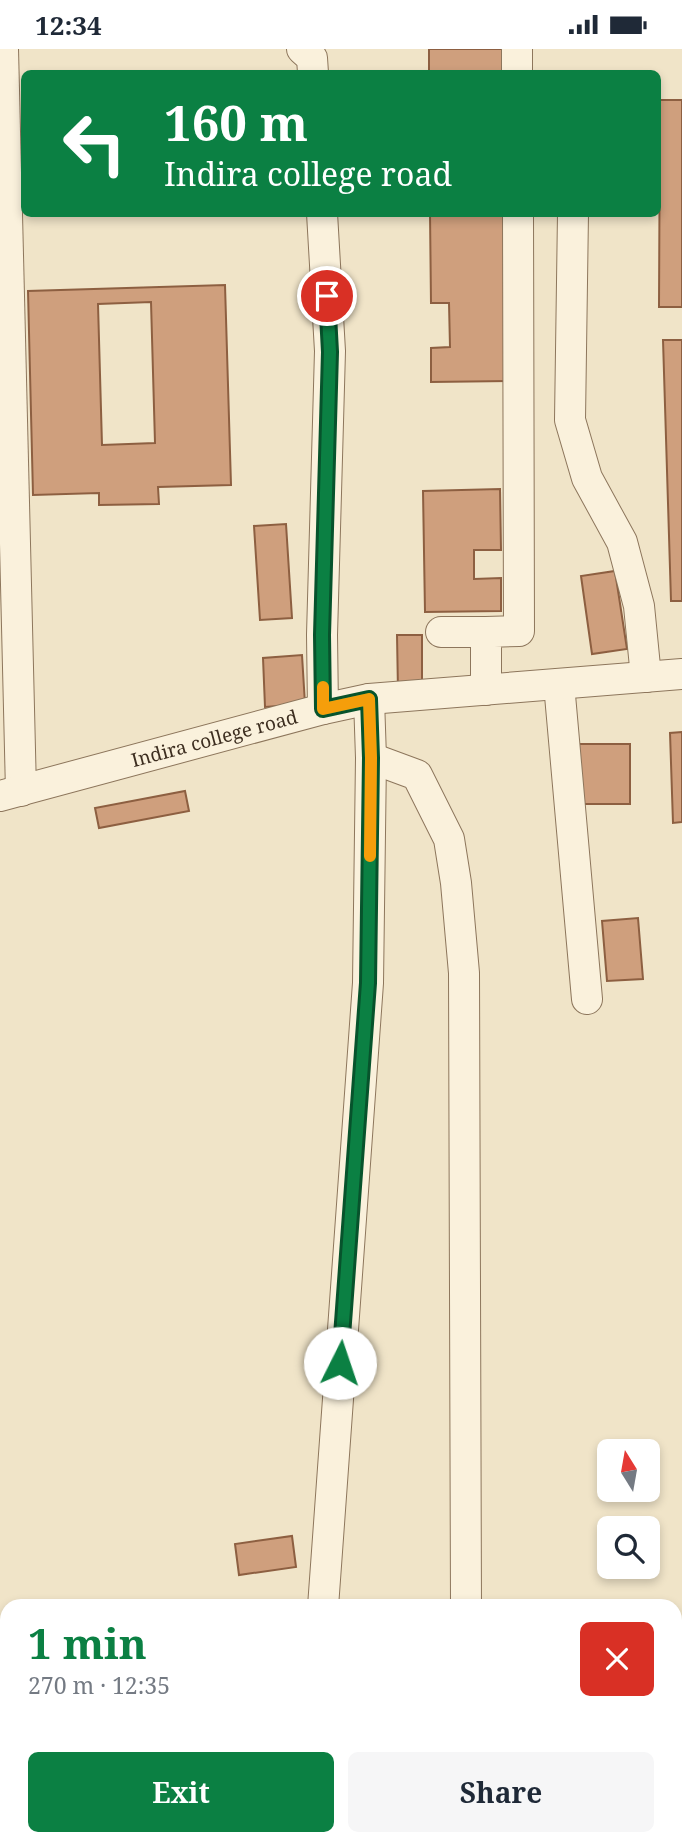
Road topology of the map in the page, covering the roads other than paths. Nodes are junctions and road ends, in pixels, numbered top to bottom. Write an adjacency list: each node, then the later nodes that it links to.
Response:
1 (3, 49): 16 (street)
2 (517, 49): 3 (street)
3 (517, 70)
4 (322, 217): 14 (street)
5 (518, 217): 8 (street)
6 (573, 217): 10 (street)
7 (441, 632): 8 (street)
8 (486, 632): 12 (street)
9 (682, 674): 10 (street, Indira college road)
10 (646, 677): 11 (street, Indira college road)
11 (559, 684): 12 (street, Indira college road); 17 (street)
12 (486, 690): 13 (street, Indira college road)
13 (369, 699): 14 (street, Indira college road); 15 (street)
14 (323, 709): 16 (street, Indira college road)
15 (371, 758): 18 (street); 19 (street)
16 (11, 794)
17 (587, 999)
18 (324, 1599)
19 (466, 1599)

